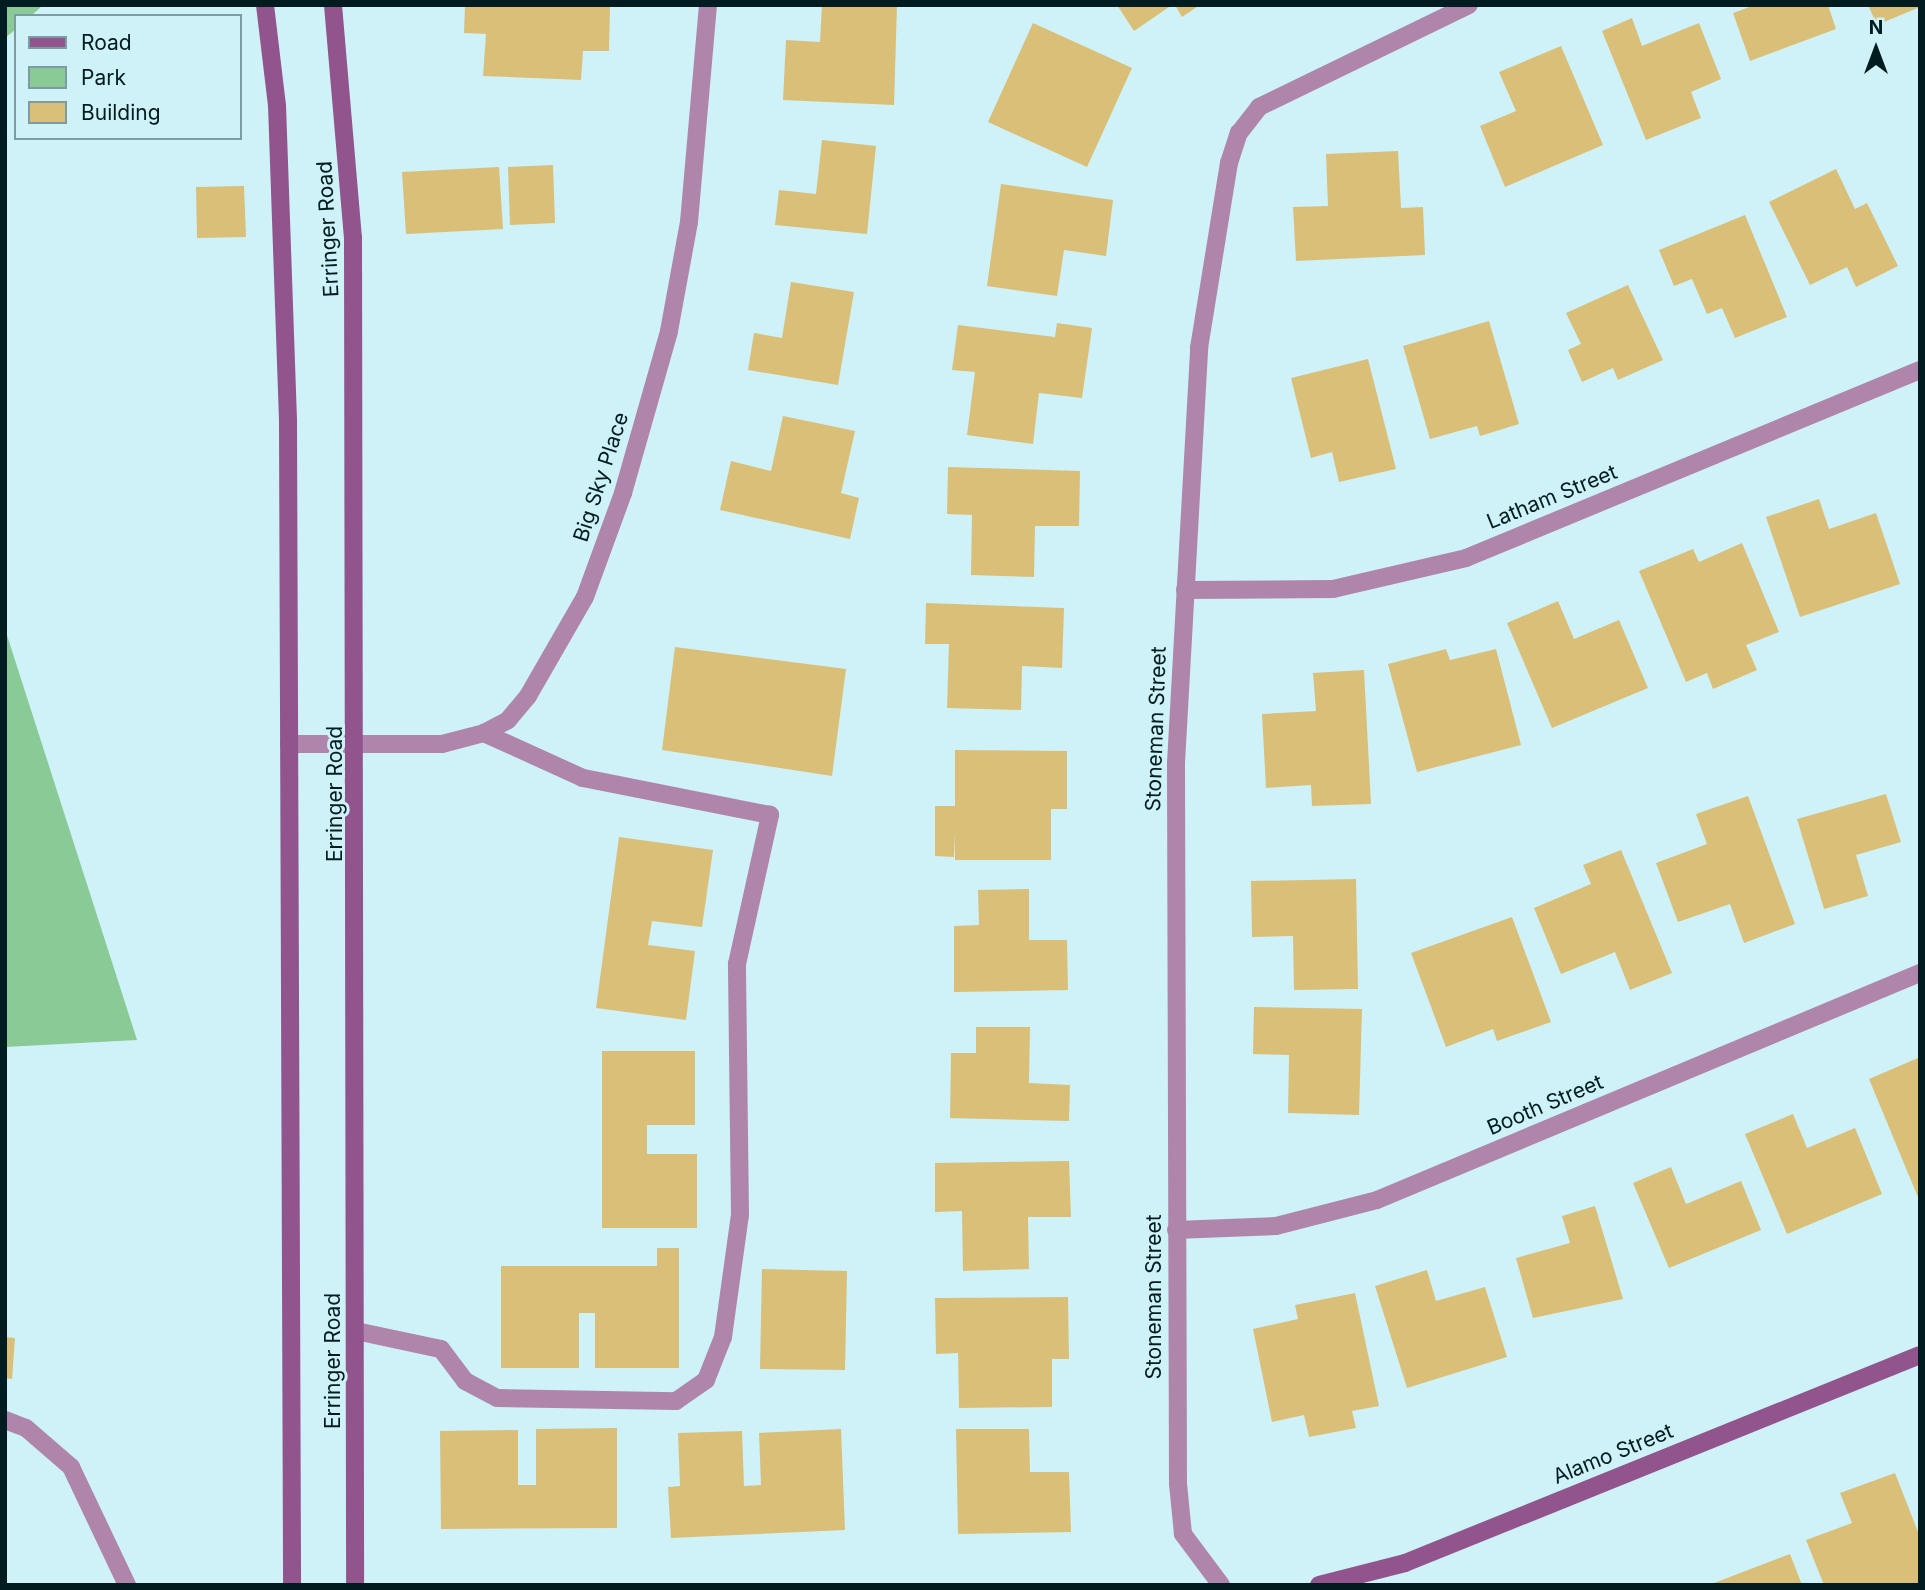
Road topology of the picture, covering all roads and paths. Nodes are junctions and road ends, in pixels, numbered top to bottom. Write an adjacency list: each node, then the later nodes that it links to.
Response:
1 (265, 5): 8 (main road, Erringer Road)
2 (333, 5): 9 (main road, Erringer Road)
3 (708, 5): 7 (street, Big Sky Place)
4 (1469, 5): 6 (street, Stoneman Street)
5 (1920, 370): 6 (street, Latham Street)
6 (1185, 590): 11 (street, Stoneman Street)
7 (484, 733): 9 (street, Big Sky Place); 12 (street)
8 (289, 744): 9 (street, Big Sky Place); 16 (main road, Erringer Road)
9 (358, 744): 12 (main road, Erringer Road)
10 (1920, 973): 11 (street, Booth Street)
11 (1176, 1230): 18 (street, Stoneman Street)
12 (356, 1331): 17 (main road, Erringer Road)
13 (1920, 1355): 19 (main road, Alamo Street)
14 (5, 1420): 15 (street)
15 (127, 1585)
16 (292, 1585)
17 (355, 1585)
18 (1221, 1585)
19 (1319, 1585)

